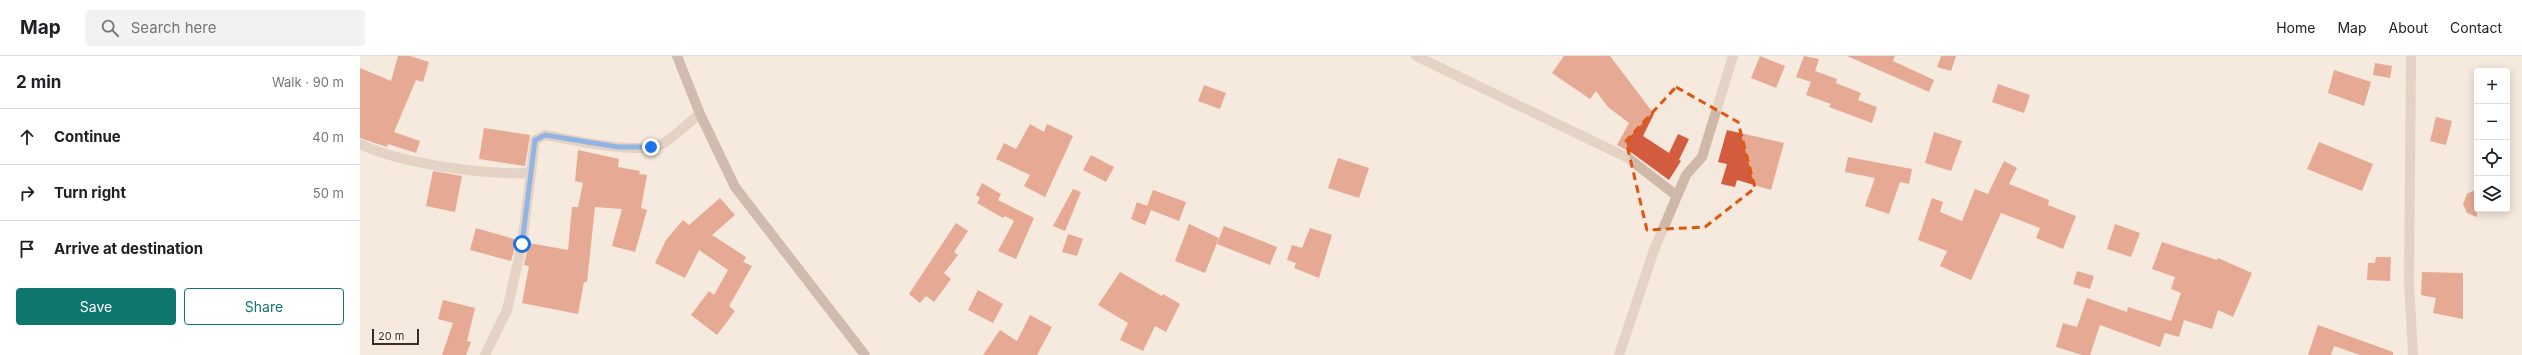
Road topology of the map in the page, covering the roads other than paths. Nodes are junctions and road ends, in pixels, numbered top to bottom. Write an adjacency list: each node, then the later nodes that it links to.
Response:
1 (676, 56): 5 (street)
2 (1416, 56): 8 (street)
3 (1733, 56): 8 (street)
4 (2411, 56): 12 (street)
5 (700, 114): 7 (street); 10 (street)
6 (360, 144): 7 (street)
7 (531, 174): 9 (street)
8 (1677, 196): 11 (street)
9 (485, 355)
10 (865, 355)
11 (1619, 355)
12 (2413, 355)

